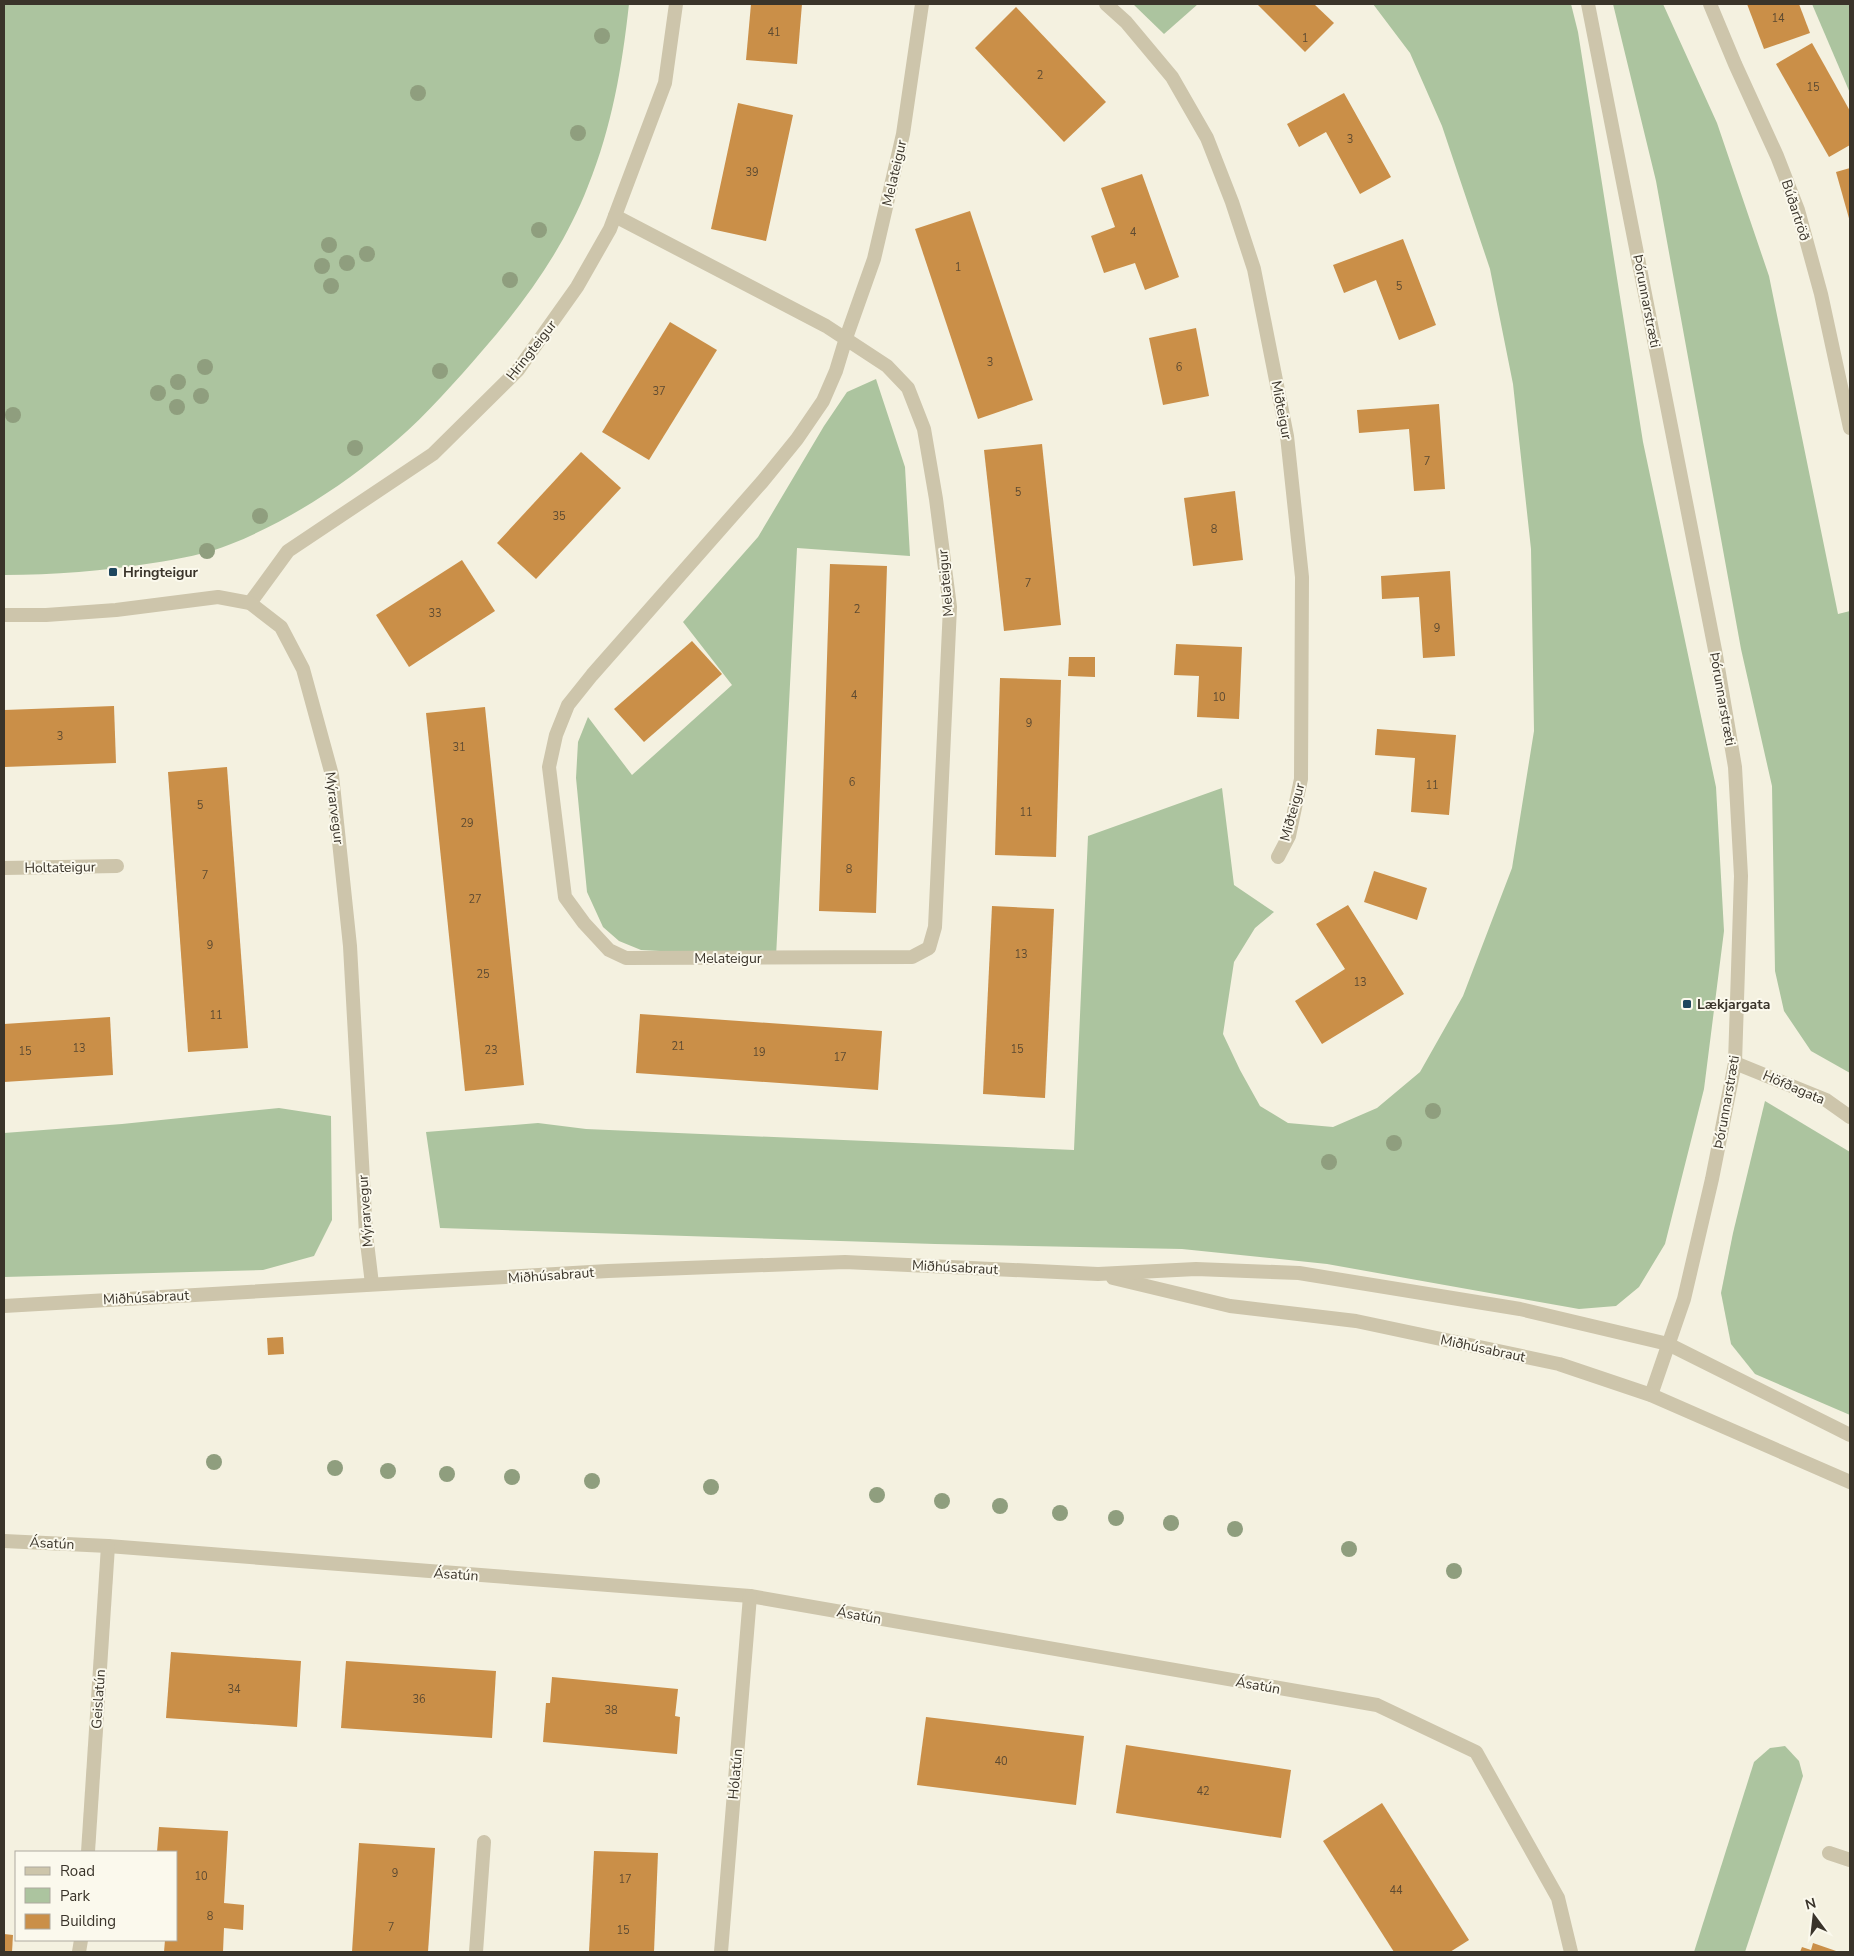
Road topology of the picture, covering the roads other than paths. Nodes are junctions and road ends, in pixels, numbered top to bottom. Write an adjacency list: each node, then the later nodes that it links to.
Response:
1 (676, 4): 6 (street, Hringteigur)
2 (922, 4): 7 (street, Melateigur)
3 (1106, 4): 11 (street, Miðteigur)
4 (1588, 4): 14 (street, Þórunnarstræti)
5 (1710, 4): 8 (street, Búðartröð)
6 (615, 216): 7 (street, Melateigur); 9 (street, Hringteigur)
7 (846, 338): 7 (street, Melateigur)
8 (1850, 428)
9 (250, 603): 10 (street, Mýrarvegur); 17 (street, Mýrarvegur)
10 (4, 615)
11 (1278, 857)
12 (116, 866): 13 (street, Holtateigur)
13 (4, 868)
14 (1735, 1062): 15 (street, Höfðagata); 19 (street, Þórunnarstræti)
15 (1850, 1117)
16 (1098, 1274): 17 (street, Miðhúsabraut); 19 (street, Miðhúsabraut); 20 (street, Miðhúsabraut)
17 (372, 1284): 18 (street, Miðhúsabraut)
18 (4, 1306)
19 (1668, 1344): 20 (street, Þórunnarstræti); 21 (street, Miðhúsabraut)
20 (1651, 1395): 22 (street, Miðhúsabraut)
21 (1850, 1435)
22 (1850, 1482)
23 (4, 1541): 24 (street, Ásatún)
24 (108, 1546): 25 (street, Ásatún); 27 (street, Geislatún)
25 (750, 1596): 31 (street, Hólatún); 32 (street, Ásatún)
26 (484, 1842): 30 (street)
27 (88, 1851)
28 (1829, 1854): 29 (street)
29 (1850, 1860)
30 (476, 1952)
31 (721, 1952)
32 (1571, 1952)

